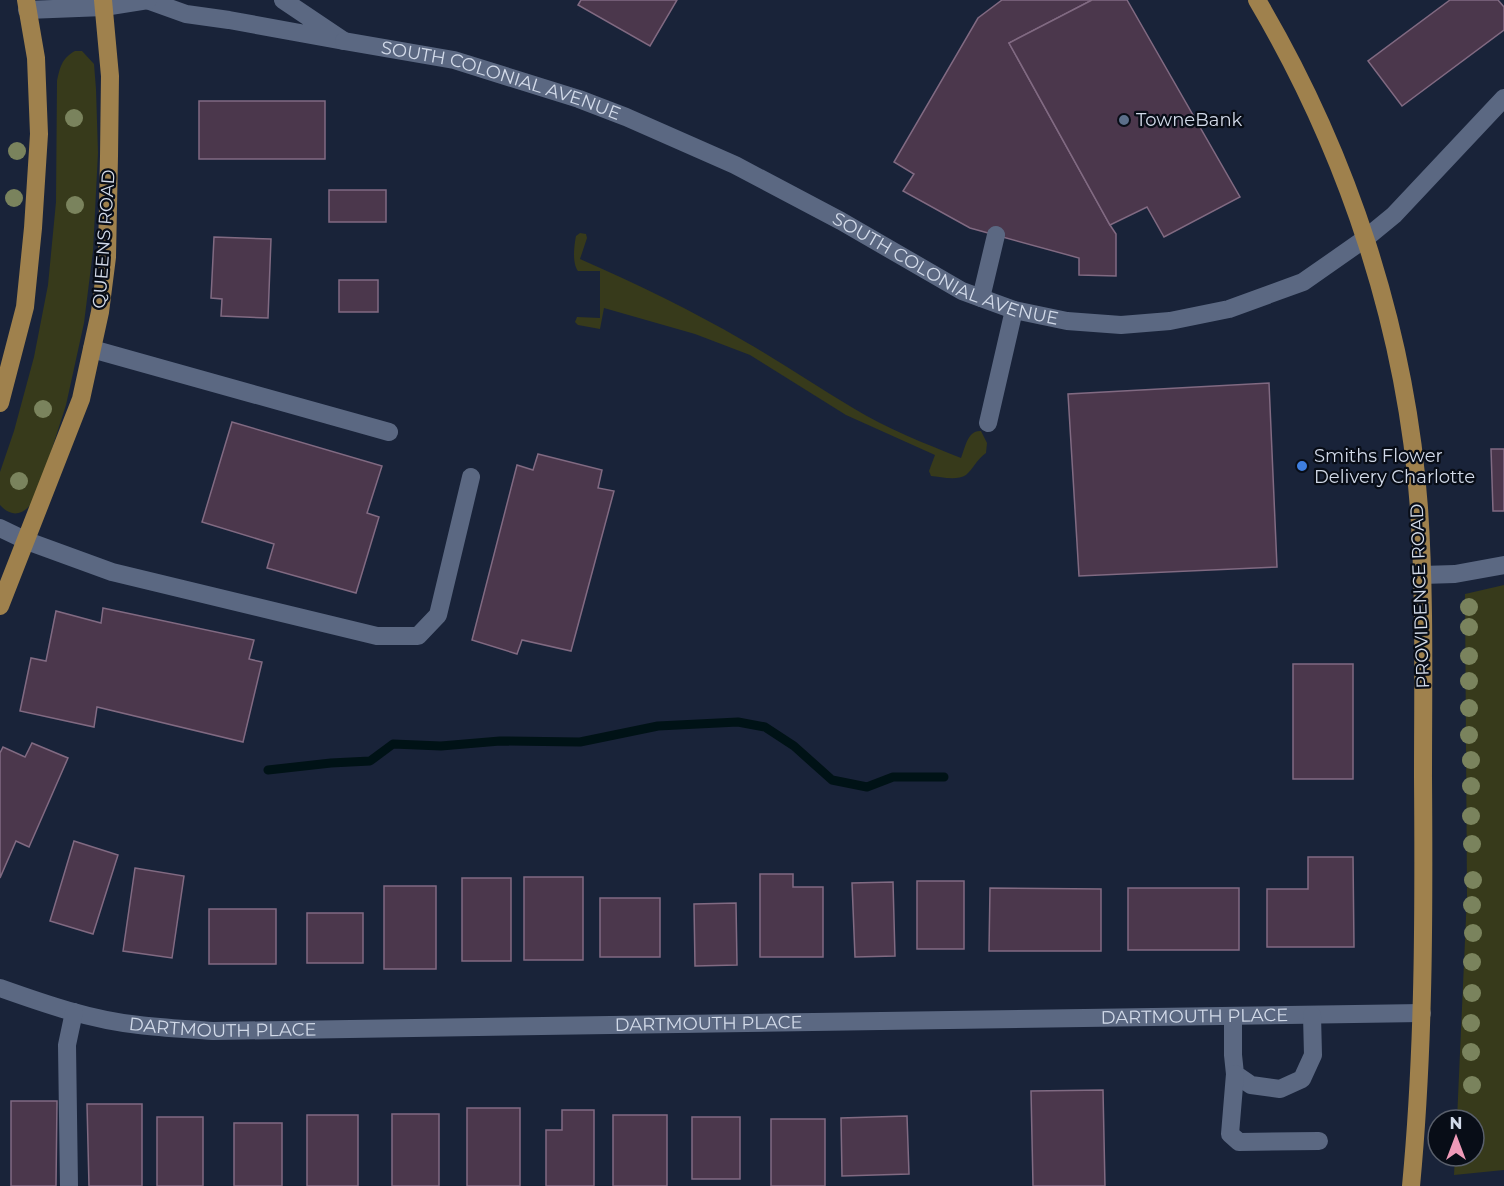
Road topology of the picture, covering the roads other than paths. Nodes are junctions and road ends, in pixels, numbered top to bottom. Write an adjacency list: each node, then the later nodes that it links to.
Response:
1 (148, 0): 4 (street); 6 (street, SOUTH COLONIAL AVENUE)
2 (283, 0): 6 (street, SOUTH COLONIAL AVENUE)
3 (1257, 0): 9 (main road, PROVIDENCE ROAD)
4 (103, 3): 5 (street); 12 (main road, QUEENS ROAD)
5 (26, 5): 13 (main road)
6 (344, 41): 10 (street, SOUTH COLONIAL AVENUE)
7 (1504, 98): 9 (street, SOUTH COLONIAL AVENUE)
8 (996, 235): 10 (street)
9 (1366, 238): 11 (street, SOUTH COLONIAL AVENUE); 20 (main road, PROVIDENCE ROAD)
10 (981, 298): 11 (street, SOUTH COLONIAL AVENUE)
11 (1014, 310): 14 (street)
12 (92, 350): 15 (street); 18 (main road, QUEENS ROAD)
13 (0, 403)
14 (988, 423)
15 (389, 432)
16 (471, 477): 18 (street)
17 (0, 528): 18 (street)
18 (27, 541): 21 (main road, QUEENS ROAD)
19 (1504, 565): 20 (street)
20 (1422, 575): 24 (main road, PROVIDENCE ROAD)
21 (0, 606)
22 (0, 988): 23 (street, DARTMOUTH PLACE)
23 (74, 1012): 26 (street, DARTMOUTH PLACE); 29 (street)
24 (1422, 1013): 25 (street, DARTMOUTH PLACE); 30 (main road, PROVIDENCE ROAD)
25 (1312, 1015): 26 (street, DARTMOUTH PLACE); 27 (street)
26 (1233, 1016): 27 (street)
27 (1235, 1074): 28 (street)
28 (1320, 1141)
29 (69, 1186)
30 (1411, 1186)

